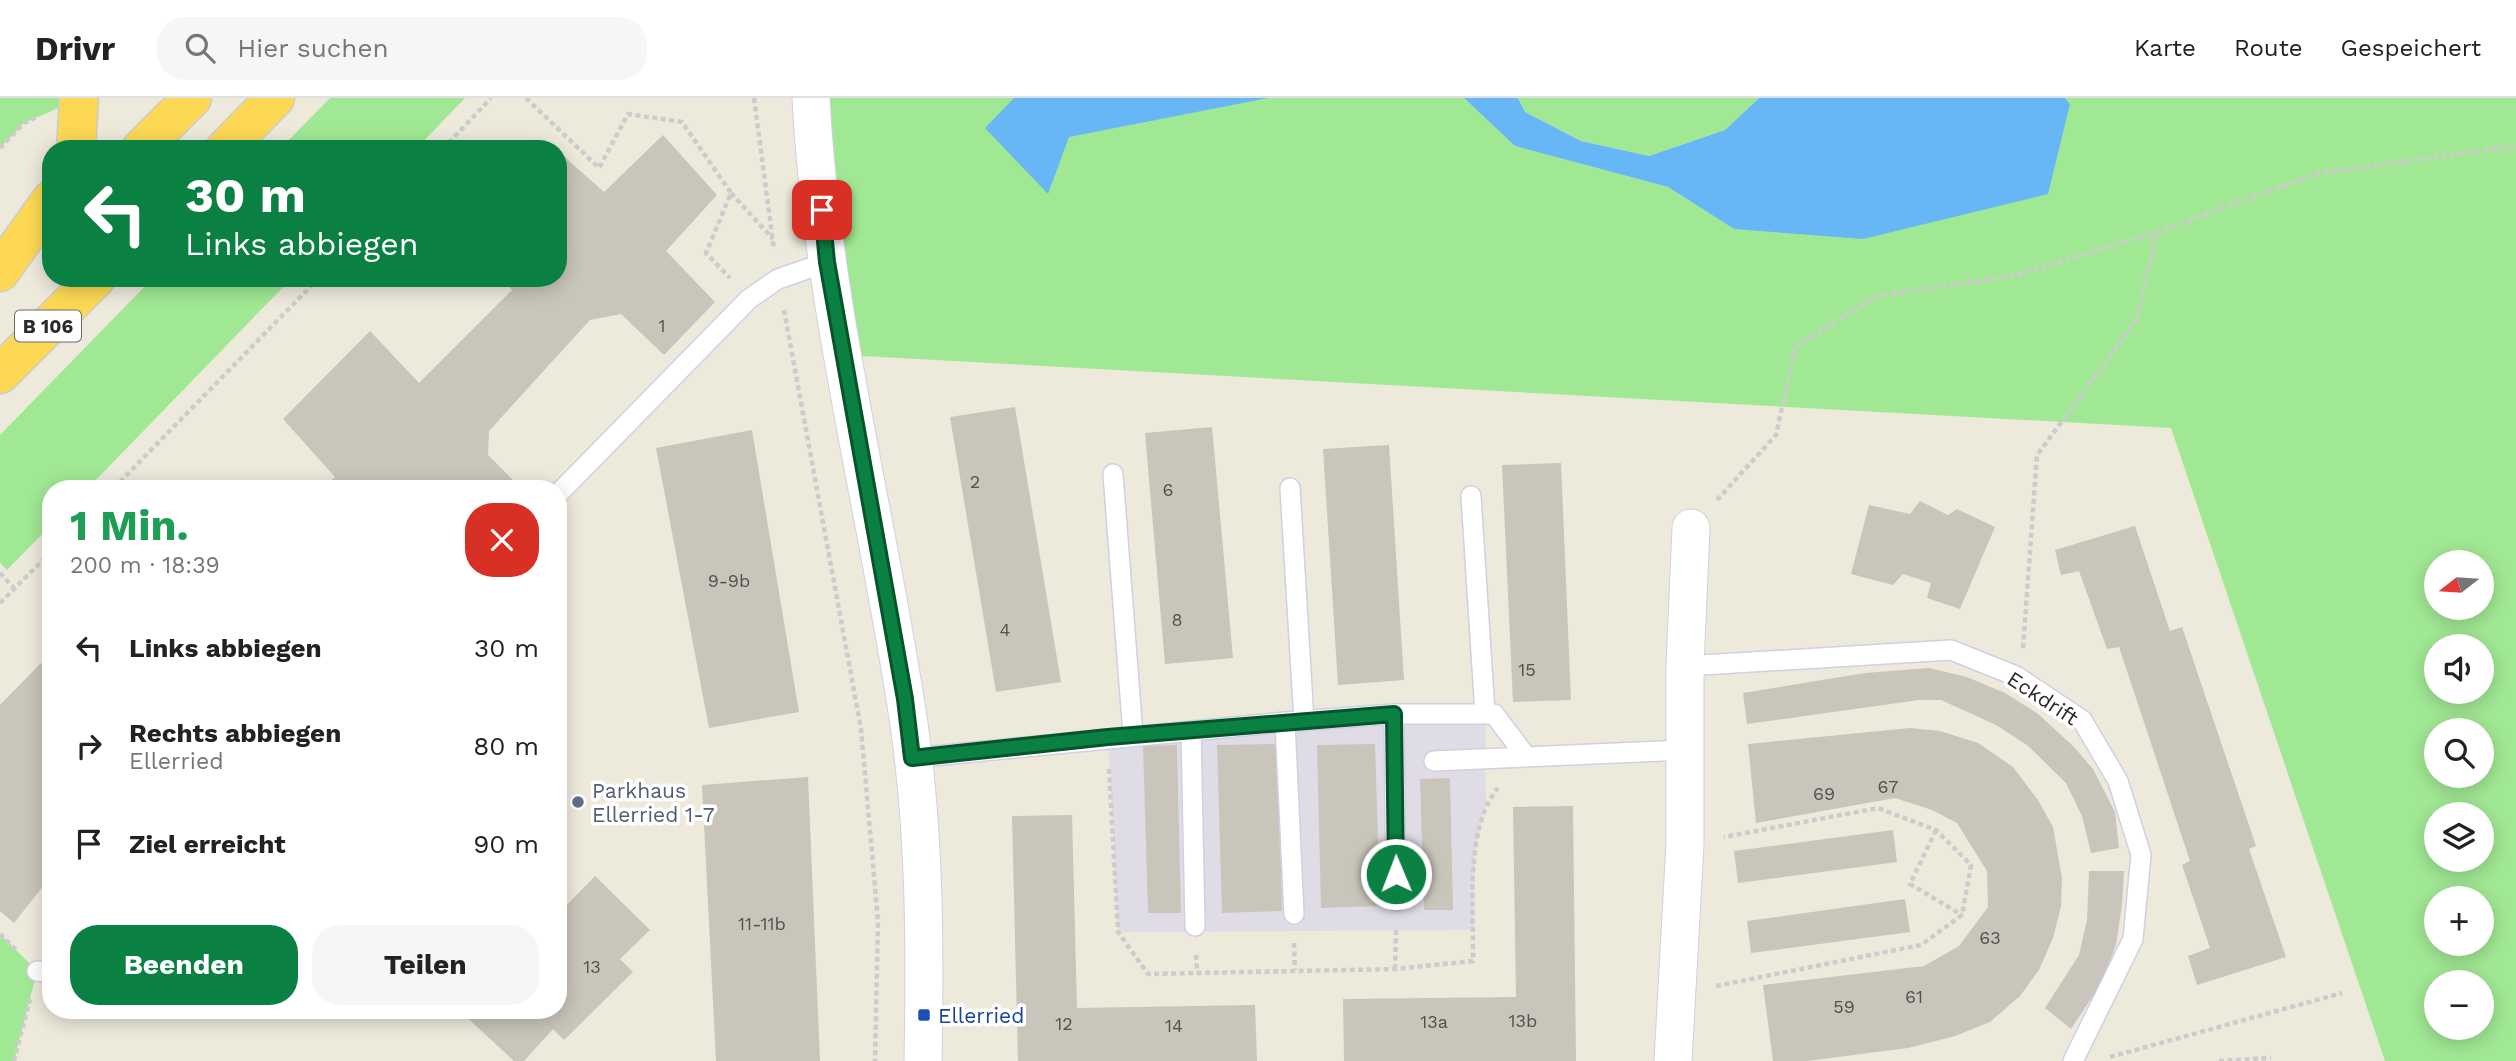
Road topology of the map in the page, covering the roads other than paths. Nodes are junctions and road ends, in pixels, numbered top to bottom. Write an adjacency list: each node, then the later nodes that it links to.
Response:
1 (79, 98): 5 (highway)
2 (192, 98): 6 (highway)
3 (275, 98): 7 (highway)
4 (811, 98): 10 (street)
5 (77, 140)
6 (150, 140)
7 (234, 140)
8 (42, 213): 11 (highway)
9 (42, 249): 13 (highway, B 106)
10 (827, 262): 16 (lane); 28 (street)
11 (0, 272)
12 (87, 287): 14 (highway, B 106)
13 (0, 291)
14 (0, 374)
15 (1113, 474): 25 (lane)
16 (567, 485)
17 (1290, 488): 23 (lane)
18 (1471, 496): 22 (lane)
19 (1691, 528): 20 (street)
20 (1685, 666): 26 (street); 35 (lane, Eckdrift)
21 (1394, 714): 22 (lane); 23 (lane); 30 (lane)
22 (1485, 714): 27 (lane)
23 (1295, 722): 24 (lane); 31 (lane)
24 (1191, 731): 25 (lane); 32 (lane)
25 (1133, 736): 28 (lane)
26 (1685, 750): 27 (lane); 34 (street)
27 (1525, 755): 29 (lane)
28 (912, 758): 33 (street)
29 (1434, 761)
30 (1396, 901)
31 (1294, 915)
32 (1195, 926)
33 (923, 1061)
34 (1674, 1061)
35 (2073, 1061)

